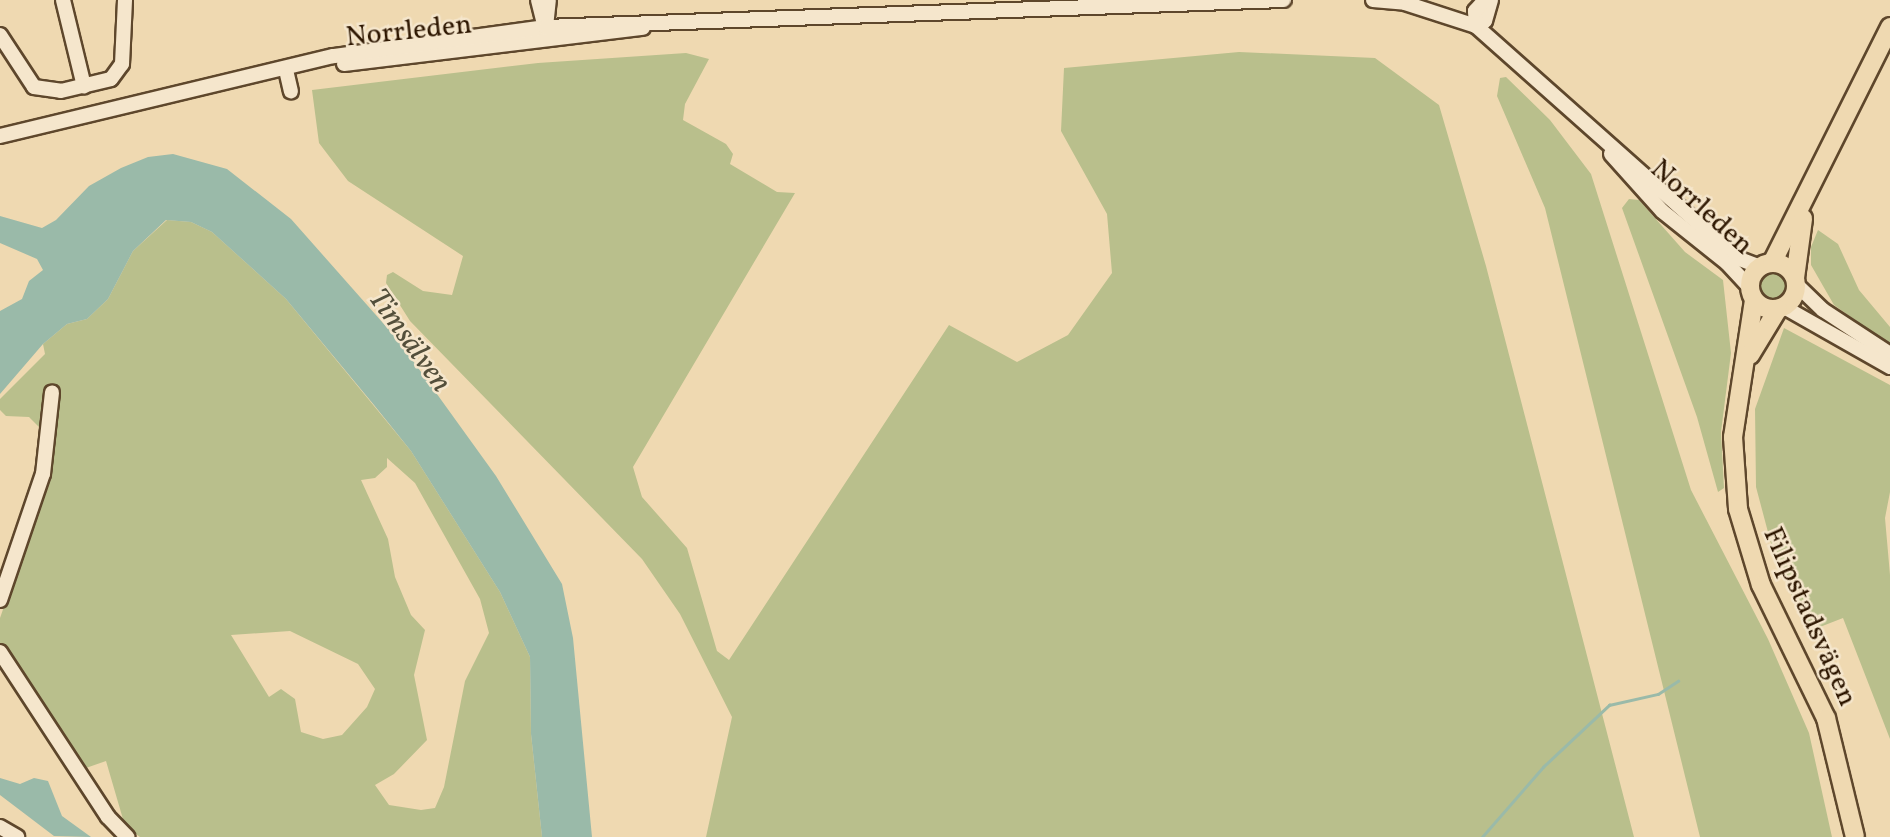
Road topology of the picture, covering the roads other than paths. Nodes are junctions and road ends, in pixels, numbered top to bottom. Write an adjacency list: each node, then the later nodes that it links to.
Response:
1 (63, 0): 14 (street)
2 (125, 0): 14 (street)
3 (538, 0): 11 (street)
4 (549, 0): 11 (street)
5 (1284, 0): 11 (street, Norrleden)
6 (1373, 0): 9 (street, Norrleden)
7 (1485, 0): 9 (street)
8 (1491, 0): 9 (street)
9 (1476, 26): 16 (street, Norrleden)
10 (1890, 27): 18 (main road)
11 (547, 34): 13 (street, Norrleden)
12 (0, 35): 14 (street)
13 (286, 70): 15 (street); 17 (street, Norrleden)
14 (83, 86)
15 (290, 91)
16 (1593, 131): 19 (street, Norrleden); 21 (street, Norrleden)
17 (0, 136)
18 (1809, 194): 19 (main road); 20 (main road)
19 (1767, 265): 20 (main road); 21 (main road)
20 (1796, 281): 22 (main road); 23 (street)
21 (1752, 294): 22 (main road); 25 (main road, Filipstadsvägen)
22 (1781, 308): 24 (street); 25 (main road, Filipstadsvägen)
23 (1890, 354)
24 (1890, 368)
25 (1742, 374): 32 (main road, Filipstadsvägen)
26 (52, 392): 27 (street)
27 (0, 600)
28 (0, 652): 31 (street)
29 (0, 827): 30 (street)
30 (17, 837)
31 (127, 837)
32 (1855, 837)

